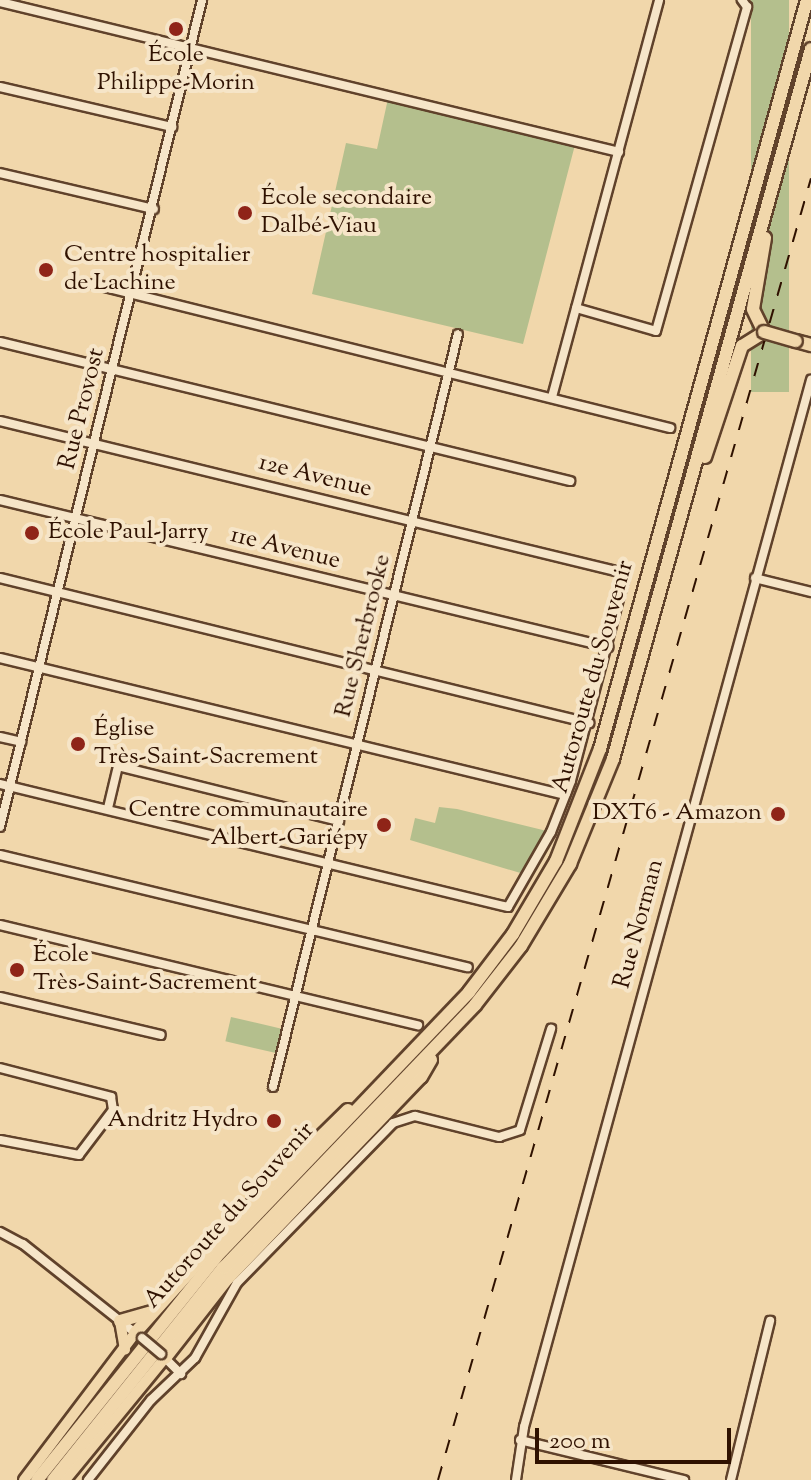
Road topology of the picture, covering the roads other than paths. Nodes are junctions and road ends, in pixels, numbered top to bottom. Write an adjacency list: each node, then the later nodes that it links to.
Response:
1 (202, 0): 6 (street, Rue Provost)
2 (659, 0): 10 (street)
3 (742, 0): 16 (street)
4 (807, 0): 63 (highway, Autoroute du Souvenir)
5 (0, 2): 6 (street)
6 (191, 45): 9 (street, Rue Provost); 10 (street)
7 (811, 49): 12 (highway, Autoroute du Souvenir)
8 (0, 87): 9 (street)
9 (172, 127): 13 (street, Rue Provost)
10 (619, 152): 16 (street)
11 (0, 173): 13 (street)
12 (773, 186): 17 (highway); 33 (highway, Autoroute du Souvenir)
13 (154, 209): 15 (street, Rue Provost)
14 (93, 284): 15 (street)
15 (133, 295): 21 (street, Rue Provost); 22 (street)
16 (576, 308): 24 (street)
17 (762, 331): 20 (highway, bridge); 33 (highway)
18 (458, 334): 22 (street, Rue Sherbrooke)
19 (0, 342): 21 (street)
20 (811, 345)
21 (114, 369): 27 (street, Rue Provost); 28 (street)
22 (448, 372): 24 (street); 28 (street, Rue Sherbrooke)
23 (811, 380): 35 (street, Rue Norman)
24 (552, 397): 26 (street)
25 (0, 421): 27 (street, 12e Avenue)
26 (670, 428)
27 (95, 444): 31 (street, Rue Provost); 32 (street, 12e Avenue)
28 (430, 447): 29 (street); 32 (street, Rue Sherbrooke)
29 (570, 481)
30 (0, 500): 31 (street, 11e Avenue)
31 (76, 518): 36 (street, Rue Provost); 38 (street, 11e Avenue)
32 (412, 521): 38 (street, Rue Sherbrooke); 39 (street, 12e Avenue)
33 (675, 538): 62 (highway, Autoroute du Souvenir)
34 (0, 578): 36 (street)
35 (755, 578): 37 (street); 75 (street, Rue Norman)
36 (58, 592): 41 (street, Rue Provost); 42 (street)
37 (811, 592)
38 (394, 596): 39 (street, 11e Avenue); 42 (street, Rue Sherbrooke)
39 (608, 647): 43 (street)
40 (0, 658): 41 (street)
41 (39, 668): 45 (street, Rue Provost); 46 (street)
42 (376, 671): 43 (street); 46 (street, Rue Sherbrooke)
43 (589, 723): 48 (street)
44 (0, 737): 45 (street)
45 (21, 742): 47 (street, Rue Provost)
46 (357, 745): 48 (street); 50 (street, Rue Sherbrooke)
47 (5, 785): 49 (street); 51 (street, Rue Provost)
48 (565, 795): 53 (street)
49 (108, 808): 50 (street); 53 (street)
50 (339, 821): 53 (street, Rue Sherbrooke)
51 (0, 827)
52 (0, 855): 55 (street)
53 (328, 864): 55 (street, Rue Sherbrooke)
54 (0, 925): 58 (street)
55 (312, 930): 56 (street); 58 (street, Rue Sherbrooke)
56 (468, 967)
57 (0, 997): 61 (street)
58 (295, 997): 59 (street); 65 (street, Rue Sherbrooke)
59 (418, 1025)
60 (551, 1029): 74 (street)
61 (161, 1035)
62 (443, 1041): 73 (highway); 78 (highway, Autoroute du Souvenir)
63 (402, 1064): 68 (highway); 77 (highway, Autoroute du Souvenir)
64 (0, 1068): 66 (street)
65 (273, 1087)
66 (0, 1140)
67 (0, 1232): 69 (street)
68 (151, 1312): 69 (highway); 71 (highway)
69 (120, 1321): 71 (street); 72 (main road)
70 (770, 1321): 83 (street)
71 (138, 1336): 72 (main road); 73 (street, bridge)
72 (125, 1350): 76 (main road)
73 (163, 1356): 74 (street); 79 (main road)
74 (181, 1374): 80 (street)
75 (520, 1440): 81 (street, Rue Norman); 82 (street)
76 (24, 1480)
77 (37, 1480)
78 (53, 1480)
79 (65, 1480)
80 (88, 1480)
81 (516, 1480)
82 (684, 1480)
83 (731, 1480)

